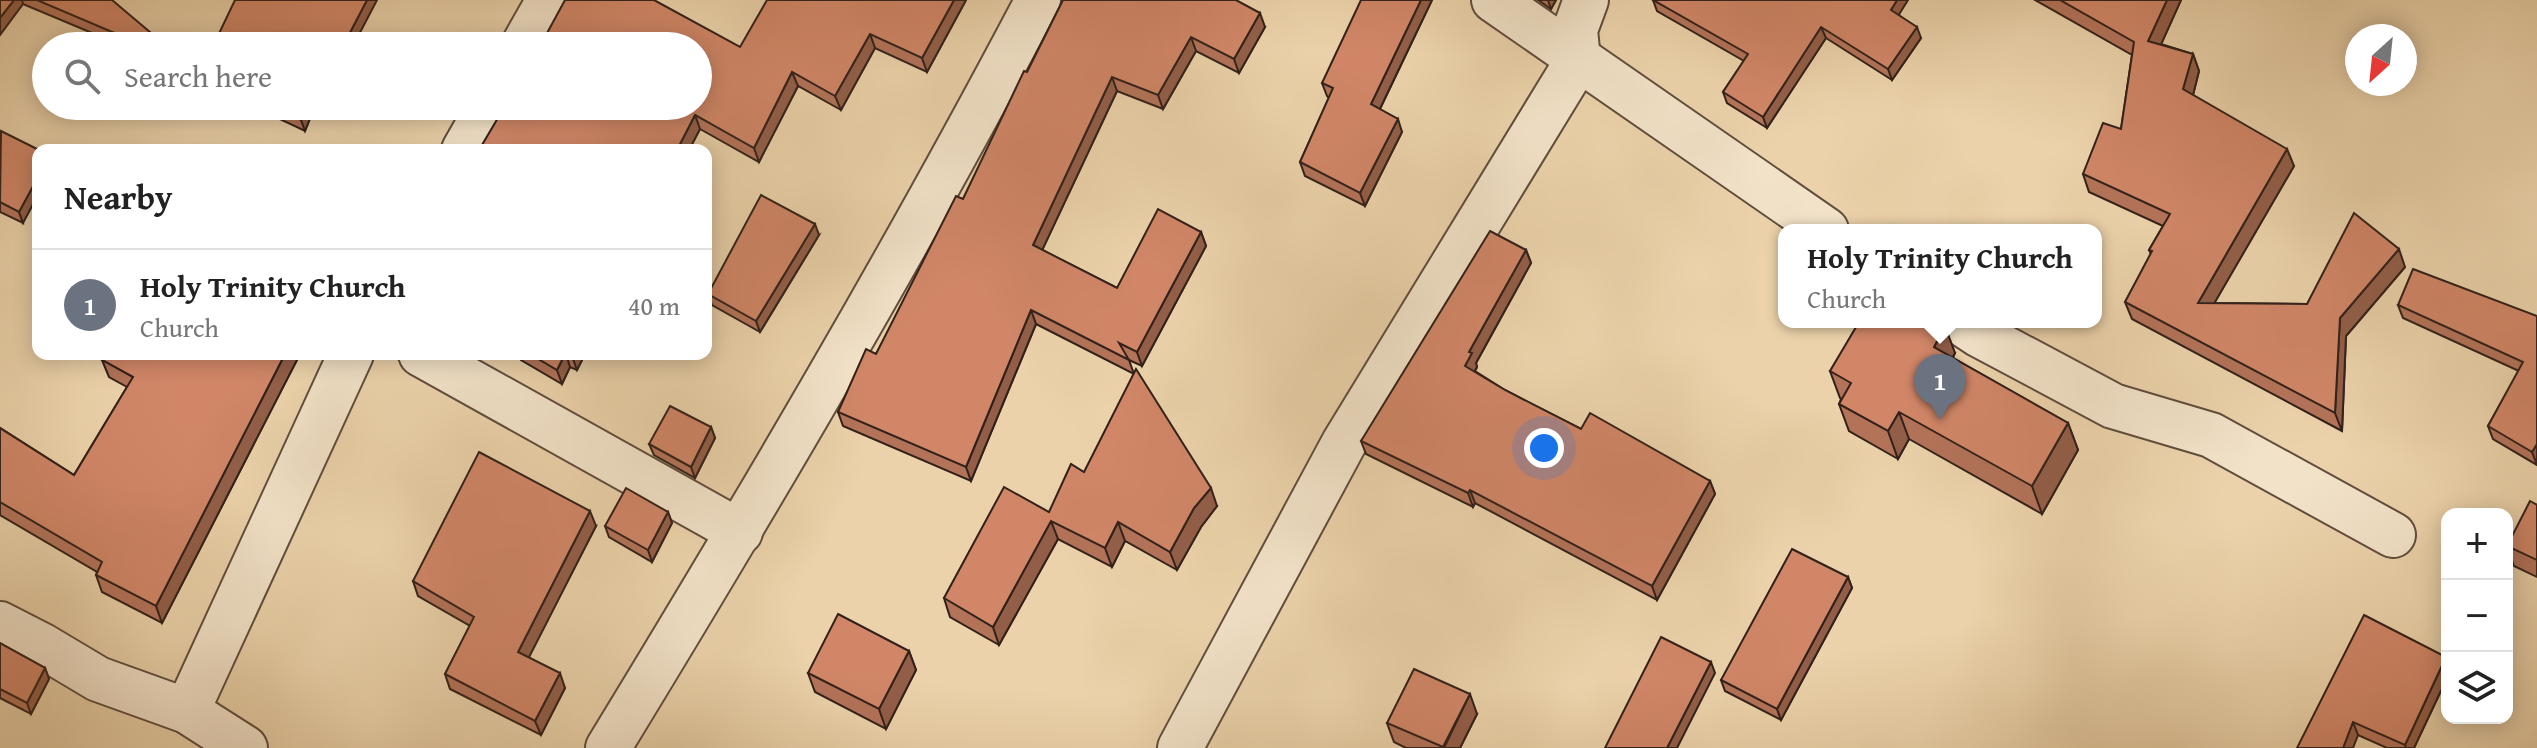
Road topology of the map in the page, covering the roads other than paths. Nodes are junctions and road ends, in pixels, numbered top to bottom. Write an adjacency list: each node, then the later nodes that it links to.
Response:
1 (549, 0): 5 (street)
2 (1038, 0): 13 (street)
3 (1494, 0): 6 (street)
4 (1586, 0): 6 (street)
5 (531, 32)
6 (1578, 60): 9 (street); 19 (street)
7 (481, 120): 8 (street)
8 (467, 144)
9 (1817, 224)
10 (1969, 328): 14 (street)
11 (348, 360): 16 (street)
12 (432, 360): 13 (street)
13 (740, 532): 18 (street)
14 (2393, 535)
15 (0, 624): 16 (street)
16 (187, 711): 17 (street)
17 (245, 748)
18 (608, 748)
19 (1180, 748)

